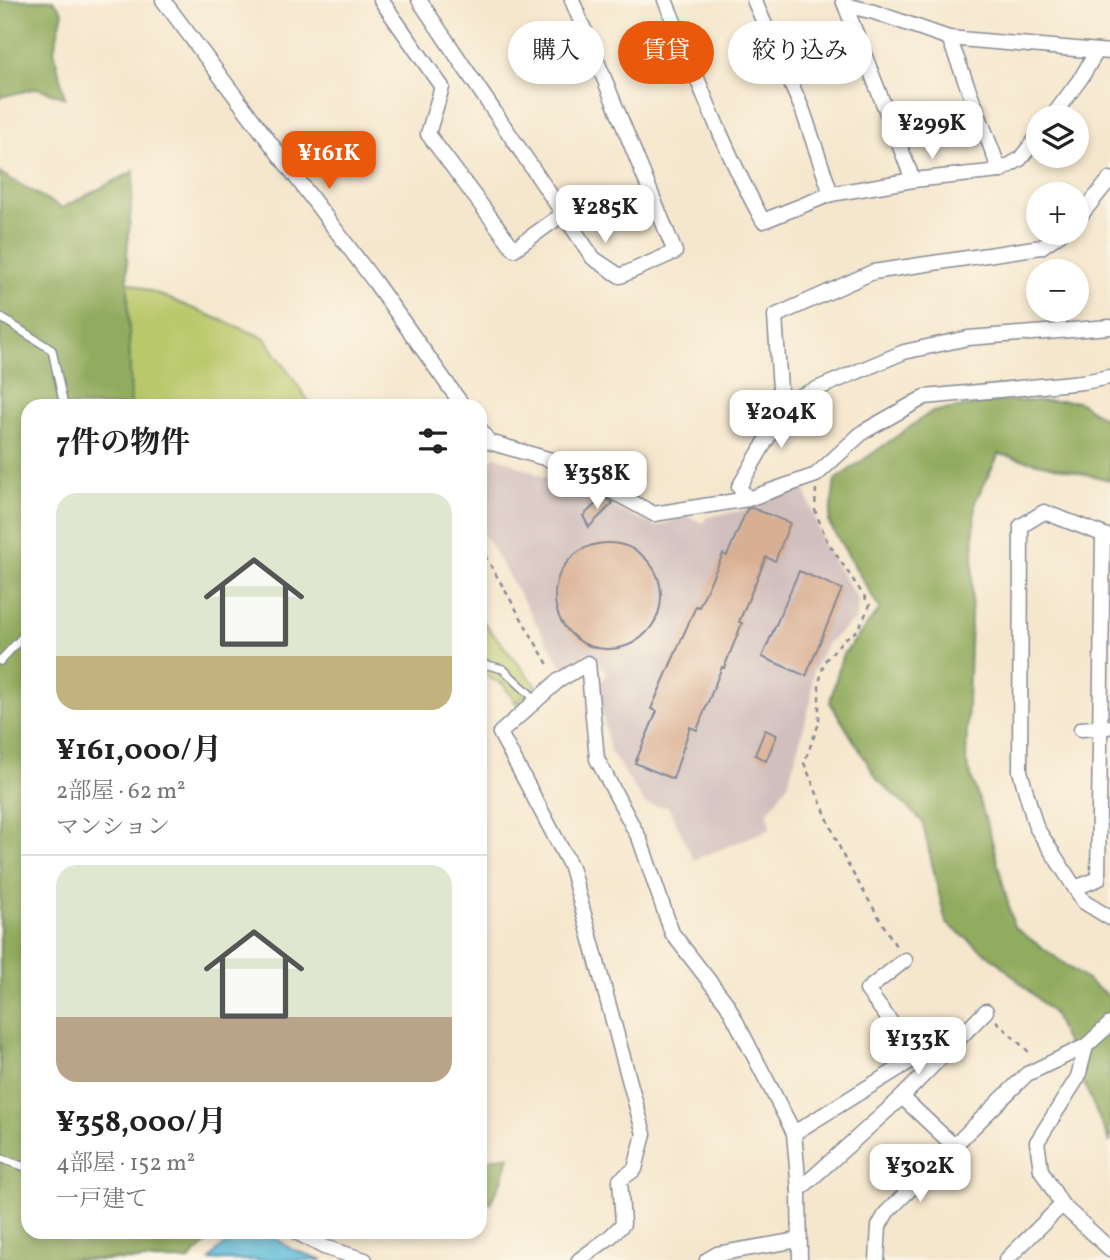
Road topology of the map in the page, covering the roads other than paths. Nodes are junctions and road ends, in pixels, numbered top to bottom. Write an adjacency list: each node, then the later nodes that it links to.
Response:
1 (163, 0): 23 (street)
2 (381, 0): 17 (street)
3 (419, 0): 17 (street)
4 (572, 0): 17 (street)
5 (666, 0): 15 (street)
6 (754, 0): 15 (street)
7 (844, 3): 8 (street); 14 (street)
8 (949, 38): 9 (street); 12 (street)
9 (1103, 52): 10 (street)
10 (1061, 105)
11 (1026, 151): 12 (street)
12 (1000, 171): 14 (street)
13 (1110, 179): 16 (street)
14 (913, 180): 15 (street)
15 (831, 194)
16 (1089, 204)
17 (564, 214)
18 (1044, 245): 24 (street)
19 (0, 317): 22 (lane)
20 (1108, 324): 24 (street)
21 (1110, 377): 26 (street)
22 (62, 399)
23 (458, 399)
24 (781, 404): 26 (street)
25 (487, 439): 26 (street)
26 (748, 499)
27 (1106, 536): 32 (street); 34 (street)
28 (21, 639): 29 (lane)
29 (0, 661)
30 (487, 665): 31 (lane)
31 (536, 700): 41 (street); 51 (street)
32 (1106, 727): 33 (street); 34 (street)
33 (1081, 729)
34 (1075, 888): 35 (street)
35 (1110, 918)
36 (905, 960): 41 (street)
37 (986, 1012): 40 (street)
38 (1110, 1024): 39 (street)
39 (1086, 1046): 42 (street); 46 (street)
40 (902, 1097): 42 (street); 45 (street)
41 (794, 1133): 45 (street)
42 (954, 1146): 54 (street)
43 (0, 1158): 44 (lane)
44 (21, 1166)
45 (799, 1190): 48 (street)
46 (1062, 1205): 49 (street); 55 (street)
47 (309, 1239): 50 (street)
48 (798, 1240): 52 (street); 53 (street)
49 (1110, 1249)
50 (365, 1260)
51 (579, 1260)
52 (707, 1260)
53 (800, 1260)
54 (877, 1260)
55 (1006, 1260)

